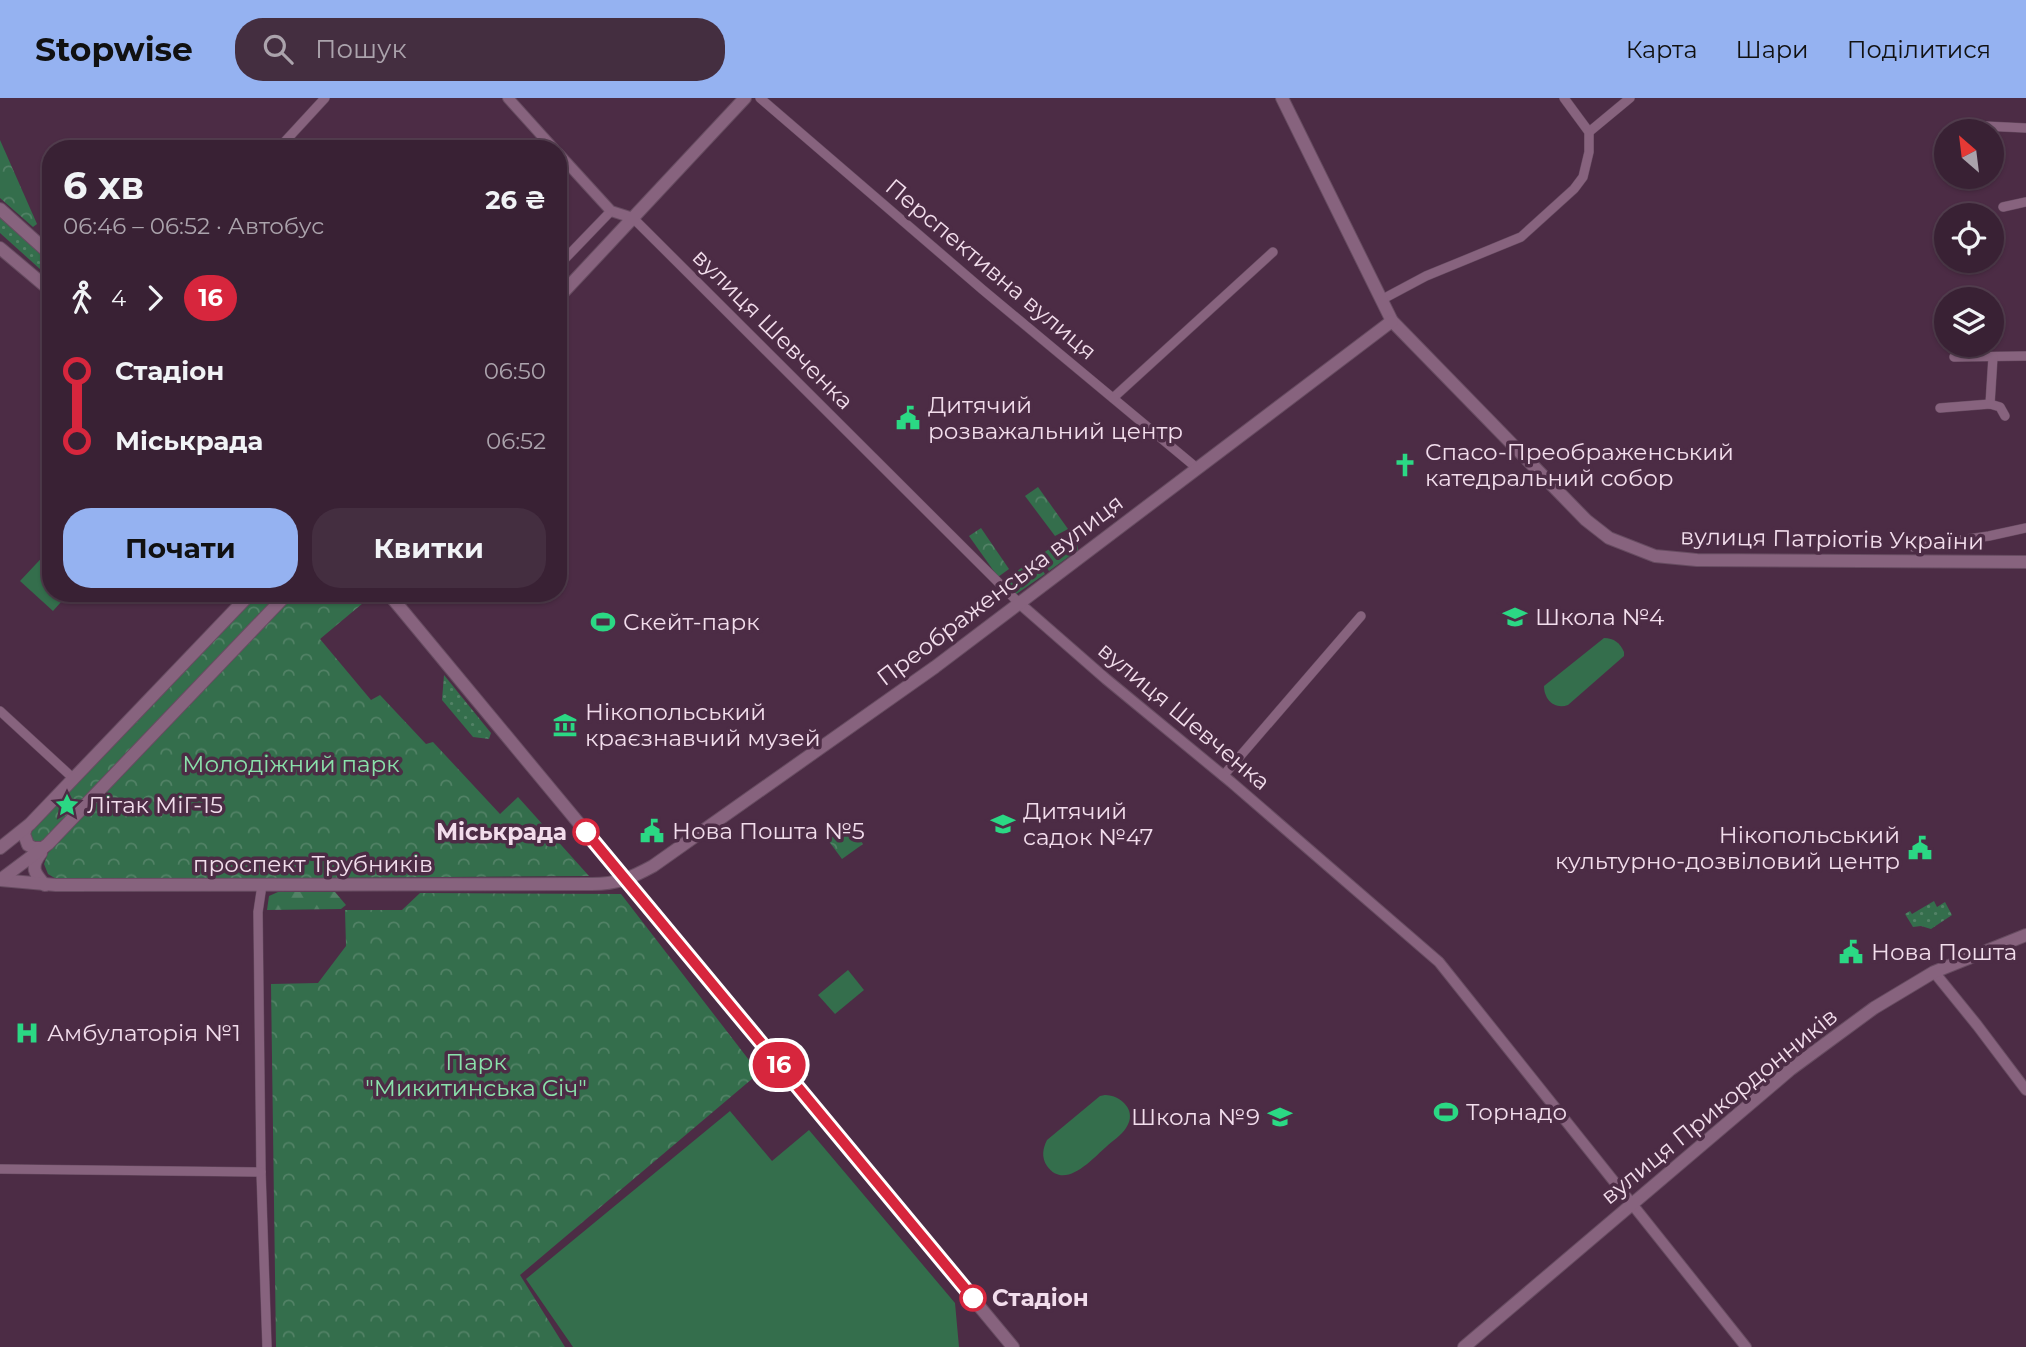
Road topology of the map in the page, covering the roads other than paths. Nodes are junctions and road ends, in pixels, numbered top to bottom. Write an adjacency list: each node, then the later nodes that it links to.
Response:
1 (326, 98): 11 (street)
2 (508, 98): 12 (street)
3 (745, 98): 18 (main road)
4 (760, 98): 30 (street, Перспективна вулиця)
5 (1283, 98): 25 (main road, вулиця Патріотів України)
6 (1564, 98): 10 (street)
7 (1630, 98): 10 (street)
8 (2004, 127): 9 (street)
9 (2026, 128)
10 (1589, 132): 25 (street)
11 (286, 140)
12 (546, 140)
13 (567, 163): 17 (street, вулиця Шевченка)
14 (2026, 202): 15 (street)
15 (2004, 207)
16 (0, 209): 19 (main road)
17 (611, 211): 18 (street, вулиця Шевченка); 22 (street)
18 (632, 218): 24 (main road); 41 (street, вулиця Шевченка)
19 (42, 247)
20 (0, 248): 23 (main road)
21 (1273, 253): 30 (street)
22 (567, 257)
23 (42, 283)
24 (567, 288)
25 (1381, 300): 26 (main road, вулиця Патріотів України)
26 (1392, 321): 34 (main road, Преображенська вулиця); 37 (main road, вулиця Патріотів України)
27 (2026, 356): 29 (street)
28 (1993, 357): 31 (street)
29 (2004, 357)
30 (1113, 398): 34 (street, Перспективна вулиця)
31 (1990, 404): 32 (street); 33 (street)
32 (1940, 408)
33 (2004, 416)
34 (1198, 468): 41 (main road, Преображенська вулиця)
35 (2026, 528): 36 (street)
36 (1913, 548)
37 (2026, 562)
38 (242, 602): 45 (main road)
39 (279, 602): 47 (main road, проспект Трубників)
40 (395, 602): 50 (main road)
41 (1019, 603): 44 (street, вулиця Шевченка); 50 (main road, Преображенська вулиця)
42 (1361, 615): 44 (street)
43 (0, 711): 45 (street)
44 (1223, 775): 58 (street, вулиця Шевченка)
45 (74, 779): 46 (main road)
46 (26, 828): 47 (main road); 48 (main road)
47 (45, 846): 49 (main road, проспект Трубників); 51 (main road)
48 (0, 848)
49 (0, 880): 51 (main road, проспект Трубників)
50 (625, 880): 52 (main road, проспект Трубників); 60 (main road)
51 (45, 885): 52 (main road, проспект Трубників)
52 (262, 885): 57 (street)
53 (2026, 935): 54 (main road, вулиця Прикордонників)
54 (1934, 972): 55 (street); 58 (main road, вулиця Прикордонників)
55 (2026, 1090)
56 (0, 1169): 57 (street)
57 (261, 1172): 59 (street)
58 (1632, 1203): 61 (main road, вулиця Прикордонників); 62 (street, вулиця Шевченка)
59 (267, 1347)
60 (1013, 1347)
61 (1464, 1347)
62 (1746, 1347)

